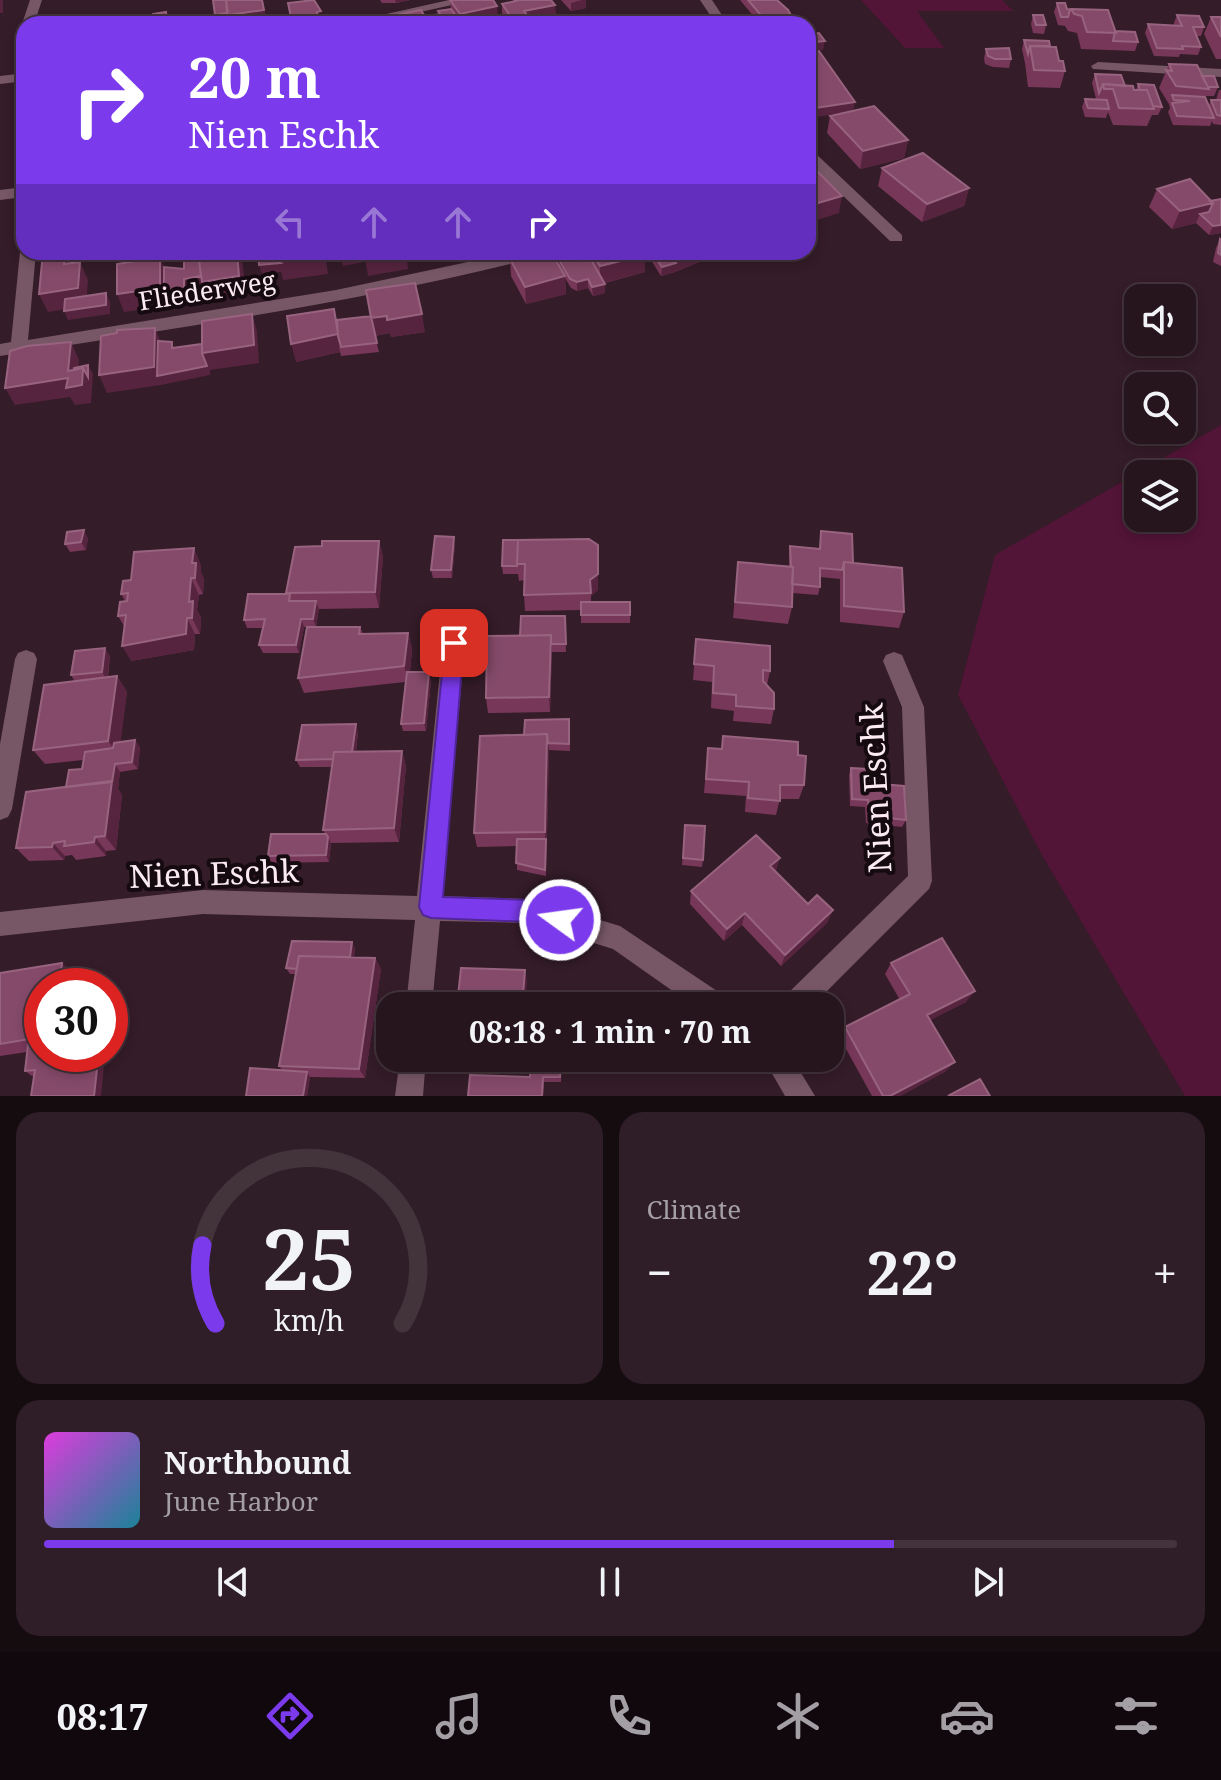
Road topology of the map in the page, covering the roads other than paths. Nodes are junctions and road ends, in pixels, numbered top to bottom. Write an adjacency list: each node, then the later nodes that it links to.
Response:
1 (469, 0): 2 (street)
2 (387, 16)
3 (1098, 66): 4 (street)
4 (1221, 73)
5 (816, 171): 6 (street)
6 (896, 238)
7 (27, 260): 9 (street)
8 (505, 260): 9 (street, Fliederweg)
9 (19, 347): 10 (street, Fliederweg)
10 (0, 350)
11 (454, 643): 15 (street)
12 (26, 659): 14 (street)
13 (894, 661): 19 (street, Nien Eschk)
14 (0, 809)
15 (431, 907): 16 (street, Nien Eschk); 17 (street); 18 (street, Nien Eschk)
16 (0, 924)
17 (421, 992)
18 (697, 992)
19 (807, 992)
20 (412, 1072): 22 (street)
21 (785, 1072): 23 (street)
22 (409, 1096)
23 (801, 1096)

